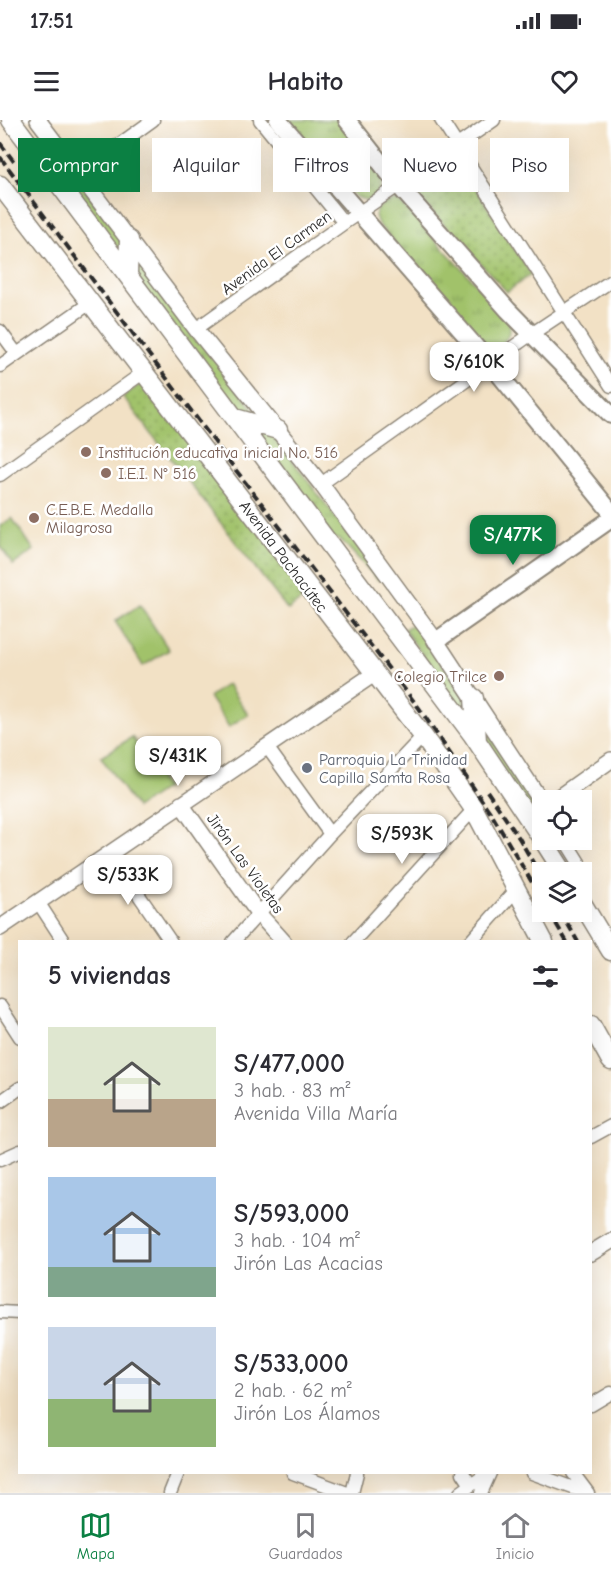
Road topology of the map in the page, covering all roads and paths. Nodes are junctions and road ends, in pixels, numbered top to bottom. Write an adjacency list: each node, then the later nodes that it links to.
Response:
1 (11, 120): 22 (main road)
2 (38, 120): 9 (street)
3 (153, 120): 10 (street)
4 (261, 120): 20 (street)
5 (278, 120): 19 (main road)
6 (347, 120): 13 (main road)
7 (441, 120): 11 (street)
8 (494, 120): 12 (street, Avenida El Carmen)
9 (51, 138)
10 (128, 138)
11 (454, 138)
12 (468, 138)
13 (382, 165)
14 (478, 174): 25 (street)
15 (0, 185): 24 (main road, Avenida Pachacútec)
16 (92, 192): 21 (street)
17 (388, 192): 19 (street, Avenida El Carmen)
18 (404, 192): 28 (main road)
19 (360, 213): 20 (street, Avenida El Carmen); 30 (main road)
20 (344, 223): 26 (street, Avenida El Carmen)
21 (129, 240): 22 (main road); 26 (street)
22 (128, 275): 35 (main road)
23 (611, 281): 25 (street)
24 (90, 303): 29 (street); 32 (main road, Avenida Pachacútec)
25 (564, 312): 28 (street); 33 (street)
26 (196, 329): 36 (street)
27 (0, 331): 29 (street)
28 (530, 335): 30 (street); 34 (main road)
29 (17, 354): 31 (street)
30 (490, 363): 38 (street); 39 (main road)
31 (0, 366)
32 (144, 372): 37 (street); 42 (main road, Avenida Pachacútec)
33 (611, 386)
34 (611, 415)
35 (235, 418): 36 (main road); 45 (main road)
36 (278, 430): 38 (street)
37 (0, 475)
38 (321, 484): 41 (street)
39 (611, 512)
40 (611, 519): 41 (main road)
41 (436, 641): 43 (street)
42 (374, 674): 44 (main road, Avenida Pachacútec); 46 (street)
43 (474, 699): 45 (main road); 49 (street)
44 (423, 736): 52 (main road, Avenida Pachacútec); 53 (street)
45 (477, 742): 50 (main road)
46 (267, 747): 51 (street); 53 (street)
47 (611, 760): 48 (street)
48 (569, 790)
49 (532, 800)
50 (532, 803)
51 (182, 804): 54 (street); 57 (street, Jirón Las Violetas)
52 (474, 809): 55 (main road, Avenida Pachacútec); 64 (street)
53 (330, 834): 57 (street)
54 (110, 853): 56 (street); 61 (street)
55 (517, 889): 65 (street); 66 (main road, Avenida Pachacútec)
56 (38, 902): 59 (street); 60 (street)
57 (258, 913): 62 (street); 63 (street, Jirón Las Violetas)
58 (592, 920): 67 (main road)
59 (0, 928)
60 (63, 940)
61 (170, 940)
62 (235, 940)
63 (282, 940)
64 (355, 940)
65 (472, 940)
66 (543, 940)
67 (611, 951)
68 (0, 1006): 70 (street)
69 (592, 1027): 71 (main road)
70 (18, 1034)
71 (611, 1061)
72 (18, 1090): 73 (street)
73 (0, 1102)
74 (611, 1126): 75 (street)
75 (592, 1136)
76 (18, 1152): 77 (street)
77 (0, 1161)
78 (611, 1241): 79 (street)
79 (592, 1252)
80 (0, 1312): 81 (street)
81 (18, 1313)
82 (611, 1393): 83 (street)
83 (592, 1404)
84 (178, 1474): 93 (street)
85 (295, 1474): 94 (street)
86 (357, 1474): 95 (street)
87 (464, 1474): 92 (street)
88 (488, 1474): 92 (street)
89 (489, 1474): 97 (street)
90 (535, 1474): 98 (street)
91 (574, 1474): 98 (street)
92 (471, 1485): 96 (street)
93 (170, 1493)
94 (347, 1493)
95 (352, 1493)
96 (460, 1493)
97 (482, 1493)
98 (587, 1493)

